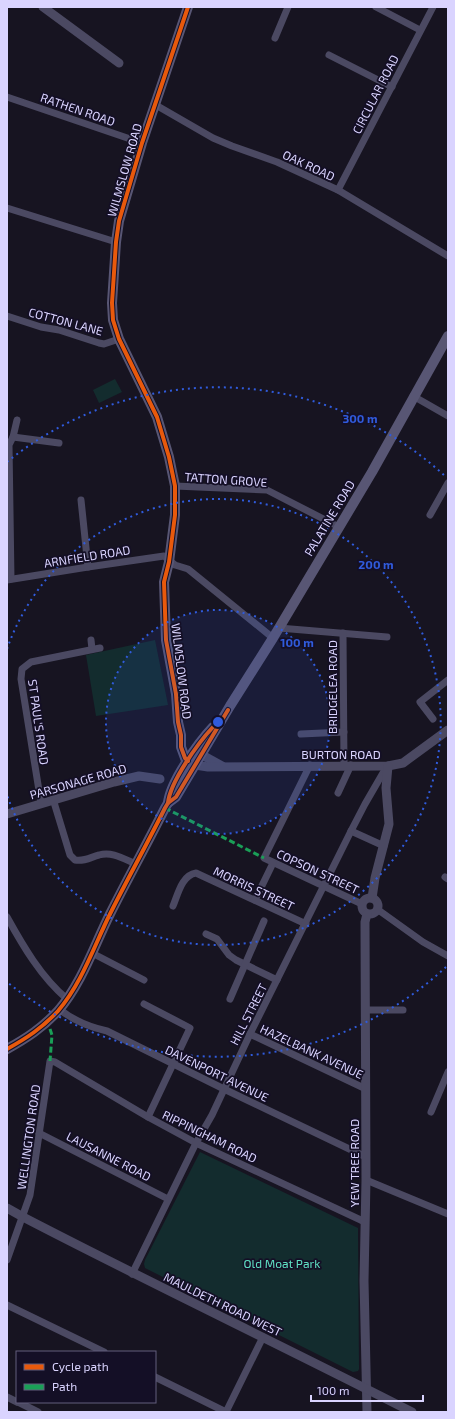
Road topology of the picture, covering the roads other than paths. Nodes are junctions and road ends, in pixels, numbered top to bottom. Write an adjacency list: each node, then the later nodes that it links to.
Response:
1 (43, 7): 9 (street)
2 (188, 7): 12 (main road, WILMSLOW ROAD)
3 (288, 7): 7 (street)
4 (376, 7): 6 (street)
5 (433, 7): 6 (street, CIRCULAR ROAD)
6 (420, 30): 10 (street, CIRCULAR ROAD)
7 (274, 38)
8 (329, 55): 10 (street)
9 (118, 63)
10 (392, 87): 14 (street, CIRCULAR ROAD)
11 (7, 97): 13 (street, RATHEN ROAD)
12 (154, 104): 13 (main road, WILMSLOW ROAD); 14 (street, OAK ROAD)
13 (142, 143): 16 (main road, WILMSLOW ROAD)
14 (338, 190): 17 (street, OAK ROAD)
15 (7, 208): 16 (street)
16 (116, 242): 20 (main road, WILMSLOW ROAD)
17 (448, 256)
18 (7, 317): 20 (street, COTTON LANE)
19 (448, 336): 21 (main road, PALATINE ROAD)
20 (119, 339): 28 (main road, WILMSLOW ROAD)
21 (413, 396): 22 (street); 32 (main road, PALATINE ROAD)
22 (448, 416)
23 (17, 420): 24 (street)
24 (13, 437): 25 (street); 26 (street)
25 (59, 443)
26 (8, 445): 30 (street)
27 (448, 483): 31 (street)
28 (175, 486): 32 (street, TATTON GROVE); 33 (main road, WILMSLOW ROAD)
29 (81, 500): 34 (street)
30 (9, 514): 35 (street)
31 (430, 515)
32 (339, 527): 36 (main road, PALATINE ROAD)
33 (169, 562): 34 (street, ARNFIELD ROAD); 39 (street); 48 (main road, WILMSLOW ROAD)
34 (88, 566): 35 (street, ARNFIELD ROAD)
35 (9, 580)
36 (279, 628): 37 (street); 39 (main road, PALATINE ROAD)
37 (343, 633): 38 (street); 46 (street, BRIDGELEA ROAD)
38 (387, 637)
39 (273, 638): 49 (main road, PALATINE ROAD)
40 (91, 640): 42 (street)
41 (100, 648): 42 (street, ST PAUL'S ROAD)
42 (92, 649): 58 (street, ST PAUL'S ROAD)
43 (448, 680): 44 (street)
44 (433, 719)
45 (448, 730): 53 (street, BURTON ROAD)
46 (344, 732): 47 (street); 52 (street, BRIDGELEA ROAD)
47 (301, 734)
48 (181, 735): 49 (main road, WILMSLOW ROAD); 50 (main road, WILMSLOW ROAD)
49 (198, 752): 50 (main road, PALATINE ROAD); 54 (street)
50 (191, 763): 54 (street, BURTON ROAD); 63 (main road)
51 (310, 766): 52 (street, BURTON ROAD); 54 (street, BURTON ROAD); 62 (street, COPSON STREET)
52 (347, 766): 53 (street, BURTON ROAD); 56 (street)
53 (388, 766): 60 (street, HILL STREET); 61 (street)
54 (223, 767)
55 (160, 779): 57 (street, PARSONAGE ROAD)
56 (338, 793)
57 (54, 799): 58 (street, PARSONAGE ROAD); 63 (street)
58 (41, 803): 59 (street, PARSONAGE ROAD)
59 (7, 814)
60 (351, 831): 61 (street); 64 (street, HILL STREET)
61 (384, 846): 65 (street)
62 (273, 863): 64 (street, COPSON STREET); 66 (street)
63 (136, 864): 75 (main road)
64 (324, 887): 67 (street, COPSON STREET); 73 (street, HILL STREET)
65 (372, 898): 67 (street); 69 (street)
66 (255, 900): 68 (street, MORRIS STREET); 73 (street, MORRIS STREET)
67 (362, 904): 70 (street)
68 (173, 906)
69 (377, 909): 70 (street); 76 (street)
70 (367, 914): 84 (street, YEW TREE ROAD)
71 (7, 917): 80 (street)
72 (264, 921): 77 (street)
73 (306, 924): 79 (street, HILL STREET)
74 (206, 934): 77 (street)
75 (92, 953): 78 (street); 80 (main road)
76 (448, 956)
77 (244, 964): 79 (street); 81 (street)
78 (144, 980)
79 (277, 980): 86 (street, HILL STREET)
80 (67, 999): 83 (main road)
81 (230, 999)
82 (144, 1004): 89 (street)
83 (59, 1009): 87 (main road); 89 (street, DAVENPORT AVENUE)
84 (365, 1010): 85 (street); 92 (street, YEW TREE ROAD)
85 (403, 1010)
86 (250, 1034): 91 (street, HILL STREET); 92 (street, HAZELBANK AVENUE)
87 (7, 1049)
88 (50, 1061): 94 (street, RIPPINGHAM ROAD); 95 (street, WELLINGTON ROAD)
89 (173, 1064): 91 (street, DAVENPORT AVENUE); 94 (street)
90 (448, 1072): 93 (street)
91 (224, 1089): 96 (street, HILL STREET); 97 (street, DAVENPORT AVENUE)
92 (366, 1089): 97 (street, YEW TREE ROAD)
93 (431, 1112)
94 (148, 1117): 96 (street, RIPPINGHAM ROAD)
95 (40, 1133): 99 (street, LAUSANNE ROAD); 102 (street, WELLINGTON ROAD)
96 (196, 1143): 99 (street, HILL STREET); 103 (street, RIPPINGHAM ROAD)
97 (366, 1157): 98 (street, YEW TREE ROAD)
98 (366, 1180): 101 (street); 103 (street, YEW TREE ROAD)
99 (168, 1199): 105 (street, HILL STREET)
100 (7, 1208): 102 (street, MAULDETH ROAD WEST)
101 (448, 1214)
102 (23, 1217): 104 (street, WELLINGTON ROAD); 105 (street, MAULDETH ROAD WEST)
103 (365, 1222): 110 (street, YEW TREE ROAD)
104 (7, 1260)
105 (132, 1274): 107 (street, MAULDETH ROAD WEST)
106 (7, 1306): 108 (street)
107 (263, 1337): 110 (street, MAULDETH ROAD WEST); 115 (street)
108 (102, 1351)
109 (156, 1377): 115 (street)
110 (367, 1389): 116 (street, YEW TREE ROAD); 117 (street, MAULDETH ROAD WEST)
111 (7, 1397): 112 (street)
112 (16, 1402)
113 (19, 1403): 114 (street)
114 (38, 1412)
115 (226, 1412)
116 (367, 1412)
117 (412, 1412)

